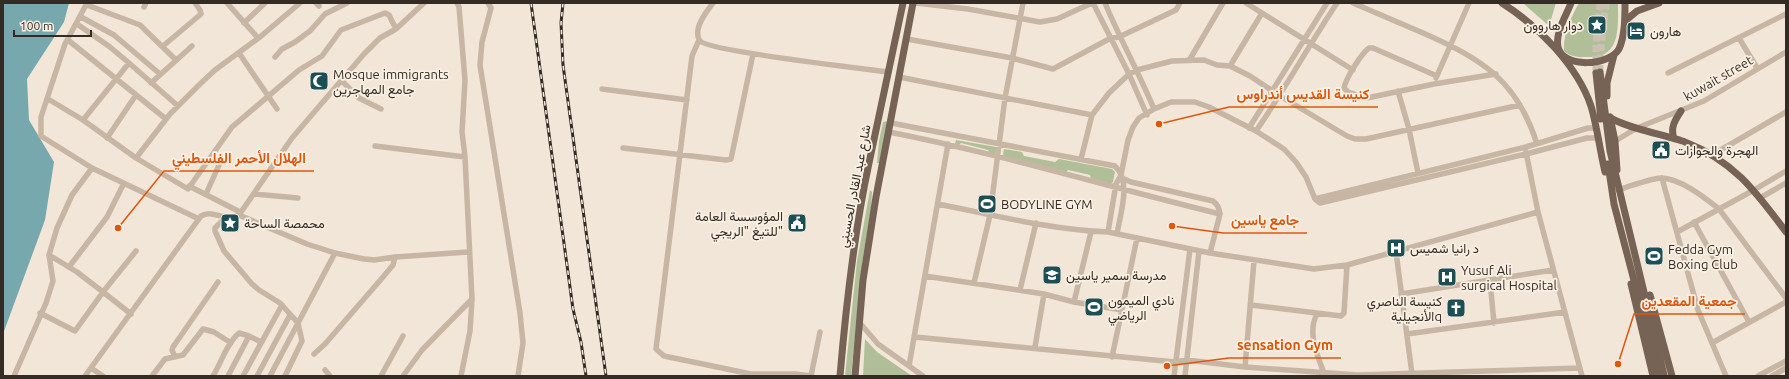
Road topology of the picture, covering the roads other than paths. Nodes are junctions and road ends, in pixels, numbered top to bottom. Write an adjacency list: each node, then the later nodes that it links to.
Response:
1 (195, 3): 46 (street)
2 (227, 3): 33 (street)
3 (265, 3): 33 (street)
4 (300, 3): 37 (street)
5 (347, 3): 52 (street)
6 (424, 3): 35 (street)
7 (457, 3): 115 (street)
8 (488, 3): 236 (street)
9 (713, 3): 43 (street)
10 (903, 3): 62 (main road, شارع عبد القادر الحسيني)
11 (915, 3): 27 (street); 41 (main road, شارع عبد القادر الحسيني)
12 (1023, 3): 31 (street)
13 (1093, 3): 31 (street); 38 (street)
14 (1105, 3): 36 (street)
15 (1180, 3): 36 (street)
16 (1224, 3): 55 (street)
17 (1246, 3): 28 (street)
18 (1327, 3): 39 (street)
19 (1337, 3): 44 (street)
20 (1353, 3): 45 (street)
21 (1469, 3): 45 (street)
22 (1502, 3): 53 (main road)
23 (1571, 3): 53 (main road)
24 (1625, 3): 32 (main road)
25 (1659, 3): 32 (main road)
26 (87, 4): 30 (street); 46 (street)
27 (968, 6): 31 (street)
28 (1262, 13): 39 (street); 58 (street)
29 (1786, 14): 40 (street)
30 (81, 17): 34 (street); 64 (street)
31 (1020, 18): 54 (street)
32 (1624, 21): 51 (main road)
33 (244, 23): 37 (street)
34 (77, 24): 42 (street); 57 (street)
35 (396, 29): 70 (street); 77 (street)
36 (1119, 37): 38 (street); 60 (street)
37 (258, 38): 49 (street)
38 (1111, 38): 54 (street); 65 (street)
39 (1303, 38): 44 (street); 74 (street)
40 (1739, 38): 59 (street); 63 (street)
41 (907, 39): 54 (street); 68 (main road, شارع عبد القادر الحسيني)
42 (68, 40): 69 (street); 80 (street)
43 (699, 40): 50 (street); 81 (street)
44 (1310, 42): 61 (street); 78 (street)
45 (1450, 45): 66 (street); 67 (street)
46 (163, 46): 56 (street)
47 (192, 46): 56 (street)
48 (1786, 52): 59 (street, kuwait street)
49 (238, 53): 77 (street); 83 (street)
50 (753, 54): 62 (street); 111 (street)
51 (1614, 55): 53 (main road); 91 (main road)
52 (275, 56)
53 (1562, 56): 96 (main road)
54 (1012, 58): 79 (street)
55 (1190, 59): 58 (street); 60 (street)
56 (176, 60): 64 (street)
57 (129, 63): 69 (street); 71 (street)
58 (1230, 66): 74 (street)
59 (1757, 68): 87 (street, kuwait street)
60 (1137, 70): 65 (street); 86 (street)
61 (1353, 70): 67 (street); 75 (street)
62 (889, 72): 118 (main road, شارع عبد القادر الحسيني)
63 (1668, 73)
64 (160, 74): 71 (street)
65 (1129, 74): 89 (street); 90 (street)
66 (1496, 74): 72 (street); 82 (street)
67 (1437, 76): 72 (street)
68 (899, 77): 79 (street); 94 (main road, شارع عبد القادر الحسيني)
69 (116, 79): 76 (street); 93 (street)
70 (341, 80): 85 (street); 136 (street)
71 (151, 83): 83 (street)
72 (1434, 84): 75 (street)
73 (602, 90): 81 (street)
74 (1271, 90): 78 (street); 95 (street)
75 (1398, 91): 98 (street)
76 (136, 95): 92 (street); 101 (street)
77 (269, 96): 84 (street); 130 (street)
78 (1280, 96): 98 (street); 99 (street)
79 (1005, 98): 89 (street); 105 (street)
80 (48, 99): 93 (street); 121 (street)
81 (687, 100): 111 (street)
82 (1520, 105): 98 (street); 107 (street)
83 (178, 106): 92 (street)
84 (277, 109)
85 (381, 109)
86 (1154, 109): 90 (street); 95 (street)
87 (1681, 111): 97 (street, kuwait street); 103 (main road)
88 (1786, 112): 114 (street)
89 (1092, 115): 117 (street)
90 (1147, 115): 124 (street)
91 (1610, 117): 97 (main road); 104 (main road)
92 (166, 119): 116 (street)
93 (83, 120): 101 (street)
94 (891, 122): 100 (main road, شارع عبد القادر الحسيني); 105 (street)
95 (1249, 128): 99 (street)
96 (1595, 128): 102 (main road); 107 (street)
97 (1638, 128): 103 (main road); 104 (street, kuwait street)
98 (1409, 129): 123 (street)
99 (1256, 131): 139 (street)
100 (889, 132): 106 (street); 120 (main road, شارع عبد القادر الحسيني)
101 (107, 138): 116 (street)
102 (1597, 138): 112 (street); 141 (main road)
103 (1674, 138): 114 (main road)
104 (1615, 141): 133 (main road)
105 (999, 143): 113 (street); 117 (street)
106 (948, 144): 113 (street); 140 (street)
107 (1537, 144): 109 (street)
108 (375, 146): 115 (street)
109 (1526, 147): 112 (street); 123 (street)
110 (623, 148): 111 (street)
111 (680, 154): 221 (street)
112 (1526, 154): 139 (street); 143 (street)
113 (998, 155): 131 (street); 146 (street)
114 (1712, 155): 134 (main road)
115 (465, 157): 160 (street)
116 (136, 158): 130 (street)
117 (1081, 159): 124 (street)
118 (869, 164): 120 (main road); 126 (main road, شارع عبد القادر الحسيني)
119 (219, 165): 135 (street)
120 (882, 166): 129 (main road, شارع عبد القادر الحسيني)
121 (92, 168): 127 (street); 164 (street)
122 (1786, 171): 134 (street)
123 (1418, 173): 139 (street)
124 (1122, 176): 131 (street); 132 (street); 145 (street)
125 (1662, 178): 133 (street); 142 (street); 153 (street)
126 (865, 181): 129 (main road); 238 (main road, شارع عبد القادر الحسيني)
127 (124, 183): 148 (street); 169 (street)
128 (1786, 183): 138 (street)
129 (879, 185): 192 (main road, شارع عبد القادر الحسيني)
130 (189, 186): 135 (street)
131 (1115, 187): 132 (street); 152 (street)
132 (1124, 190): 145 (street); 155 (street)
133 (1618, 190): 141 (main road); 166 (main road)
134 (1754, 190): 138 (main road); 142 (street)
135 (206, 194): 144 (street)
136 (254, 194): 137 (street); 144 (street)
137 (298, 198)
138 (1760, 198): 154 (main road)
139 (1315, 199)
140 (938, 204): 146 (street); 172 (street)
141 (1614, 204): 171 (main road)
142 (1719, 209): 149 (street); 180 (street)
143 (1538, 212): 161 (street); 170 (street)
144 (240, 214): 147 (street); 162 (street)
145 (1220, 214): 163 (street)
146 (990, 215): 150 (street); 175 (street)
147 (225, 218): 148 (street); 184 (street)
148 (199, 219): 189 (street)
149 (1694, 222): 153 (street); 193 (street)
150 (1036, 223): 151 (street); 176 (street)
151 (1091, 232): 152 (street); 182 (street)
152 (1108, 232): 155 (street)
153 (1677, 232): 203 (street)
154 (1786, 232)
155 (1117, 234): 156 (street)
156 (1137, 238): 157 (street); 186 (street)
157 (1190, 249): 159 (street); 210 (street)
158 (136, 251): 177 (street)
159 (1199, 251): 163 (street); 208 (street)
160 (468, 252): 165 (street); 181 (street)
161 (1396, 252): 168 (street); 179 (street)
162 (335, 253): 165 (street); 194 (street)
163 (1210, 253): 167 (street)
164 (49, 255): 169 (street); 188 (street)
165 (395, 257): 205 (street)
166 (1636, 259): 212 (main road); 244 (main road)
167 (1254, 261): 168 (street); 185 (street)
168 (1347, 265): 190 (street)
169 (69, 267): 177 (street)
170 (1553, 270): 173 (street); 187 (street)
171 (1632, 272): 220 (main road); 244 (main road)
172 (925, 276): 175 (street); 200 (street)
173 (1490, 281): 179 (street); 195 (street)
174 (218, 282): 206 (street)
175 (974, 283): 176 (street)
176 (1020, 290): 178 (street)
177 (103, 292): 188 (street); 189 (street)
178 (1044, 294): 182 (street); 204 (street)
179 (1401, 294): 197 (street)
180 (1786, 298)
181 (472, 299): 234 (street); 235 (street)
182 (1074, 302): 186 (street)
183 (1786, 302): 193 (street)
184 (282, 305): 191 (street); 201 (street)
185 (1251, 306): 190 (street); 214 (street)
186 (1122, 310): 207 (street)
187 (1565, 312): 195 (street); 215 (street)
188 (40, 313): 222 (street)
189 (131, 314): 213 (street)
190 (1317, 314): 218 (street)
191 (290, 315): 194 (street); 229 (street)
192 (859, 322): 211 (street); 239 (main road, شارع عبد القادر الحسيني)
193 (1749, 322): 203 (street)
194 (298, 323): 230 (street); 231 (street)
195 (1494, 323): 197 (street)
196 (820, 332): 237 (street)
197 (1406, 334): 219 (street)
198 (249, 336): 201 (street); 202 (street); 227 (street)
199 (403, 336): 233 (street)
200 (915, 337): 204 (street); 211 (street)
201 (261, 342): 228 (street)
202 (231, 343): 206 (street); 226 (street)
203 (1712, 343): 246 (street)
204 (1035, 347): 207 (street)
205 (314, 354)
206 (175, 356): 225 (street)
207 (1112, 357): 210 (street)
208 (1187, 360): 210 (street); 214 (street); 242 (street)
209 (1786, 361): 247 (street)
210 (1175, 362): 241 (street)
211 (908, 366): 240 (street)
212 (1668, 366): 244 (main road); 245 (main road)
213 (91, 368): 223 (street); 224 (street)
214 (1245, 368): 218 (street)
215 (1580, 368): 219 (street); 243 (street)
216 (1786, 368): 248 (street)
217 (325, 370): 232 (street)
218 (1324, 373): 219 (street)
219 (1412, 374)
220 (1651, 374)
221 (753, 375): 237 (street)
222 (14, 376)
223 (85, 376)
224 (103, 376)
225 (152, 376)
226 (214, 376)
227 (228, 376)
228 (243, 376)
229 (257, 376)
230 (270, 376)
231 (285, 376)
232 (330, 376)
233 (381, 376)
234 (403, 376)
235 (461, 376)
236 (518, 376)
237 (812, 376)
238 (840, 376)
239 (855, 376)
240 (923, 376)
241 (1174, 376)
242 (1185, 376)
243 (1582, 376)
244 (1668, 376)
245 (1676, 376)
246 (1726, 376)
247 (1758, 376)
248 (1772, 376)

